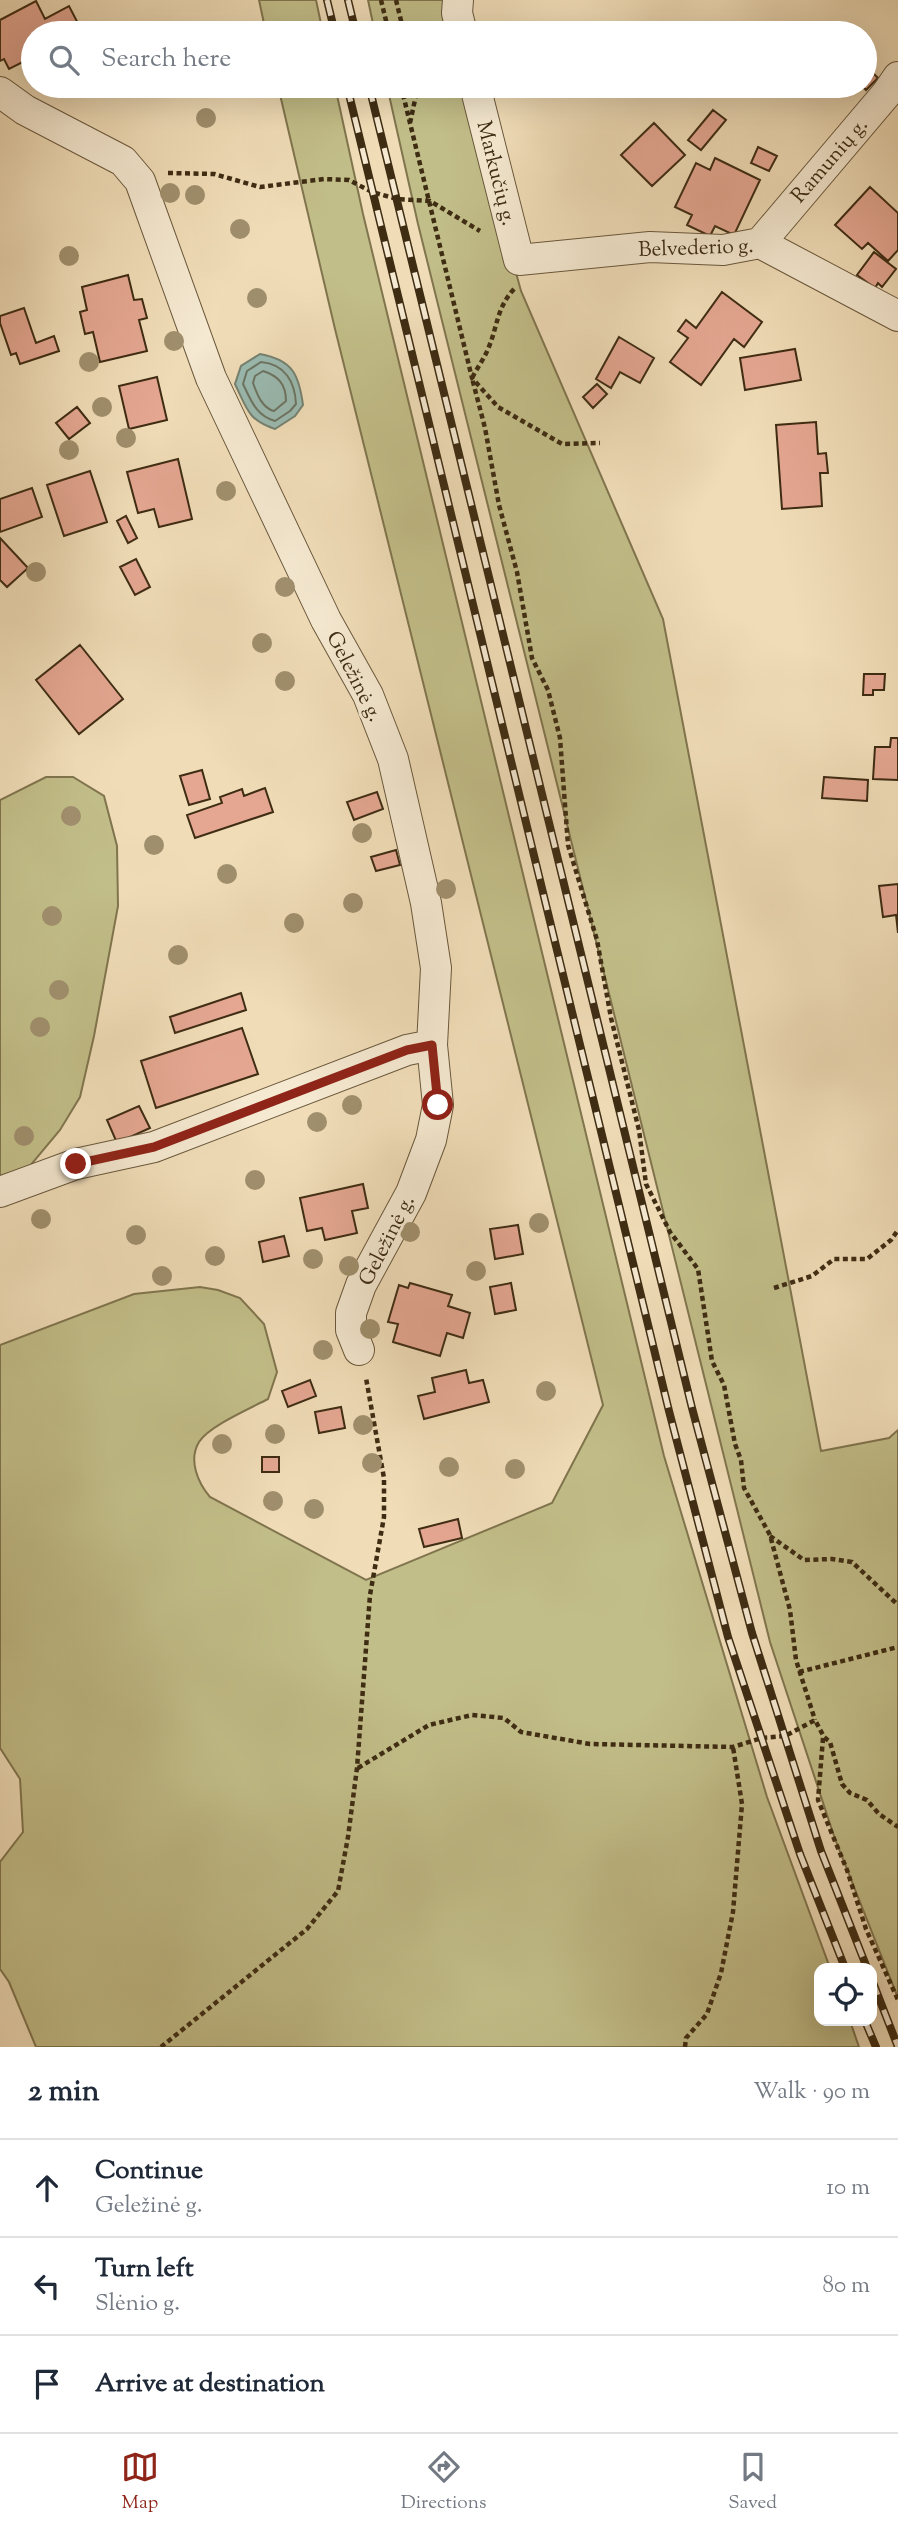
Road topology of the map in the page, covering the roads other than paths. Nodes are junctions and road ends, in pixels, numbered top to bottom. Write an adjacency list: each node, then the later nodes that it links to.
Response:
1 (458, 0): 2 (street)
2 (459, 21)
3 (898, 77): 6 (street, Ramunių g.)
4 (0, 92): 9 (street, Geležinė g.)
5 (478, 98): 7 (street, Markučių g.)
6 (760, 243): 7 (street, Belvederio g.); 8 (street, Belvederio g.)
7 (519, 260)
8 (898, 316)
9 (432, 1045): 10 (street); 11 (street, Geležinė g.)
10 (0, 1192)
11 (359, 1350)

